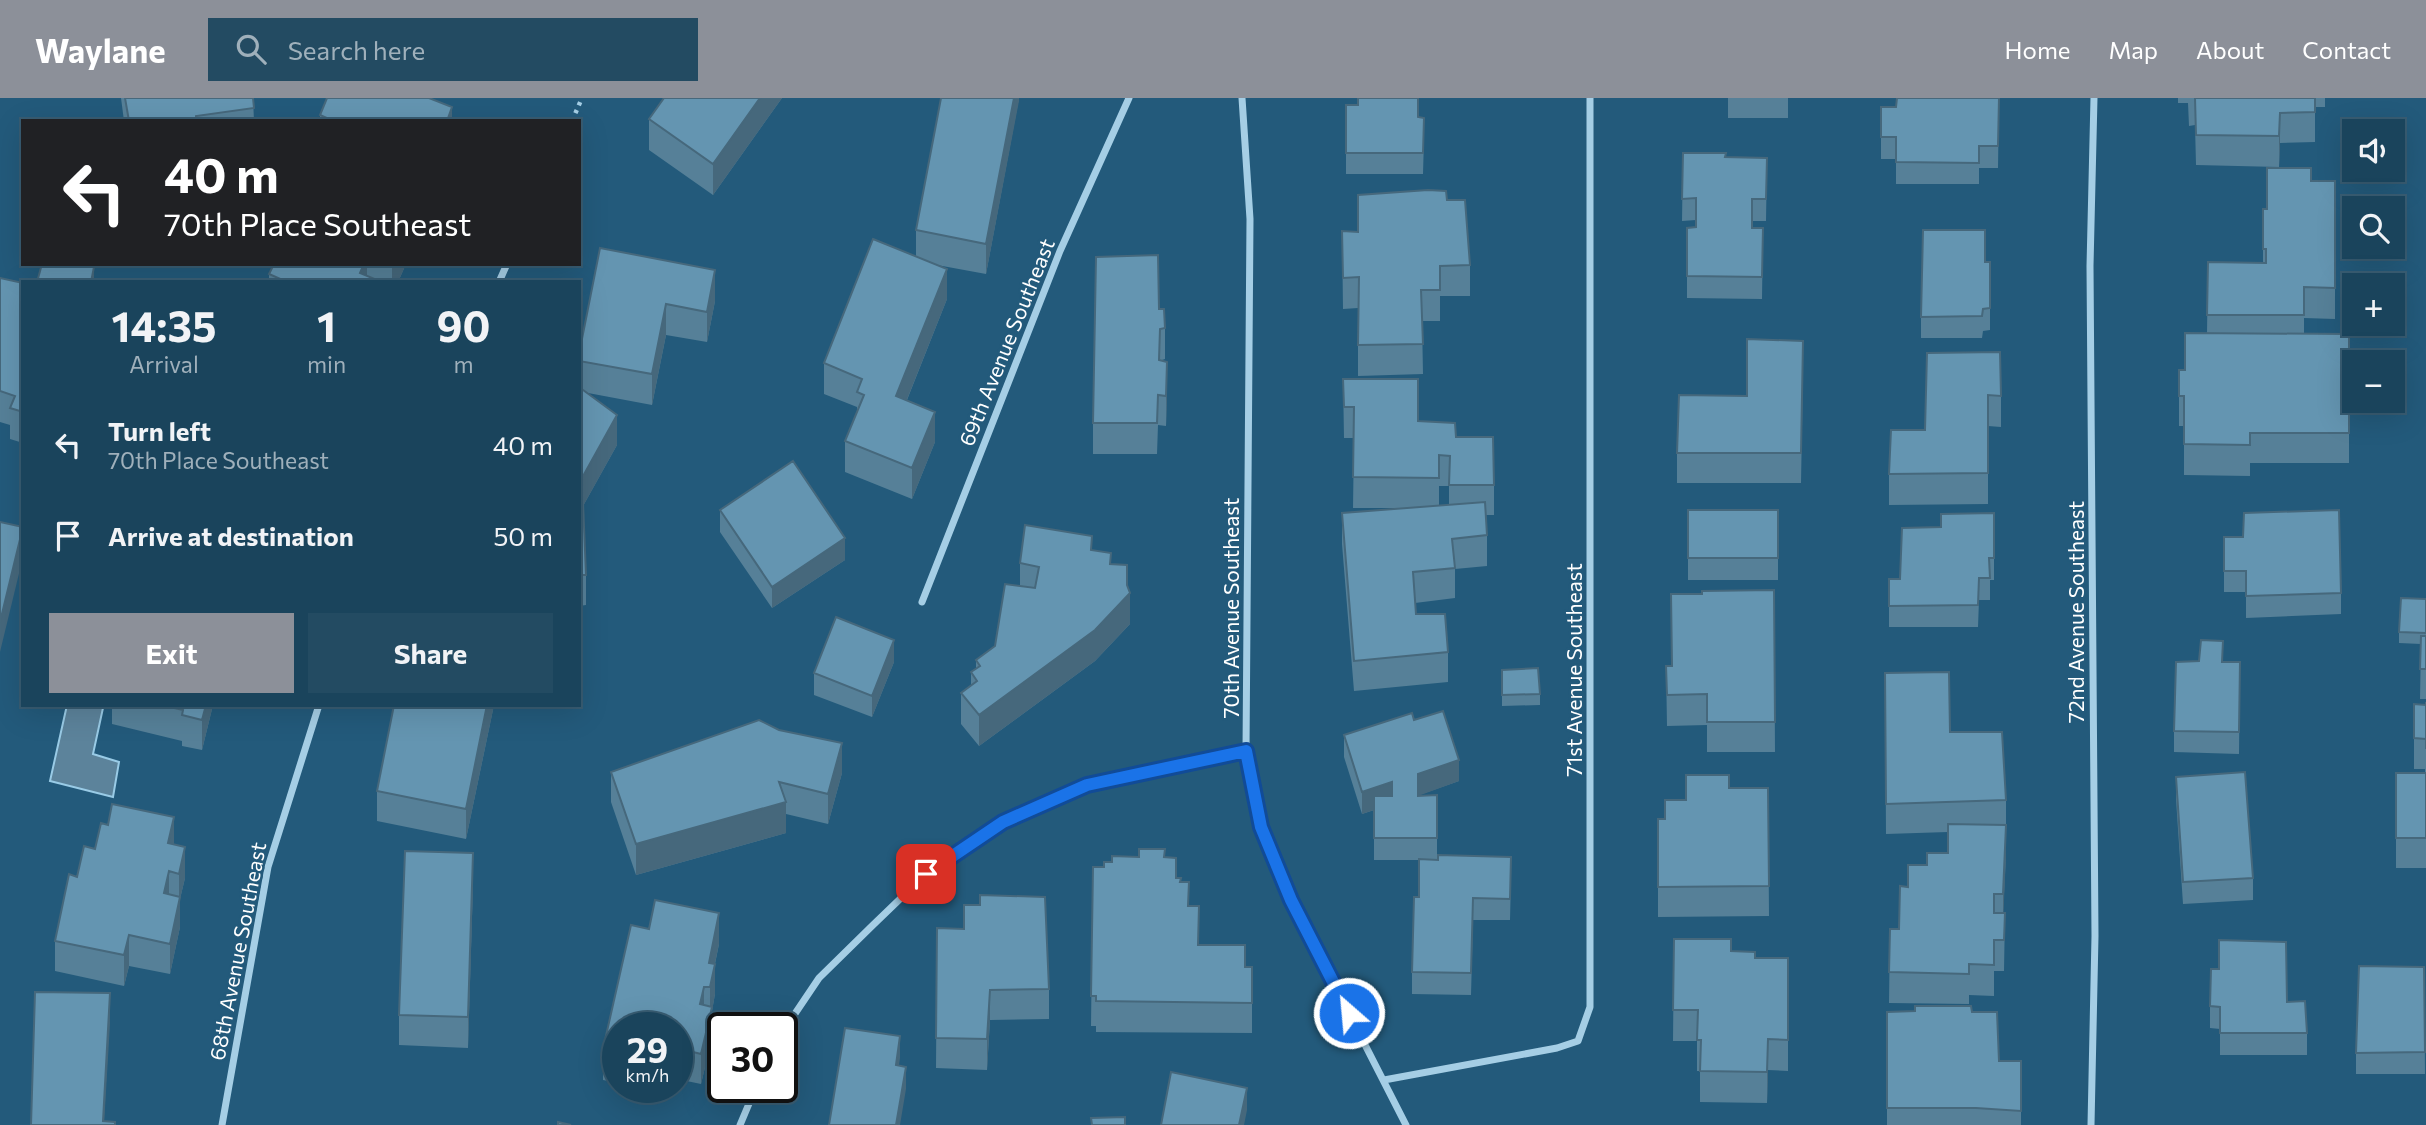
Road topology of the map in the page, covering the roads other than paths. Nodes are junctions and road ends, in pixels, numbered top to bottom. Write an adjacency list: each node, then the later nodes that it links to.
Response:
1 (1129, 98): 5 (street, 69th Avenue Southeast)
2 (1242, 98): 7 (street, 70th Avenue Southeast)
3 (1590, 98): 9 (street, 71st Avenue Southeast)
4 (2094, 98): 14 (street, 72nd Avenue Southeast)
5 (922, 602)
6 (318, 707): 11 (street, 68th Avenue Southeast)
7 (1246, 751): 8 (street); 9 (street, 70th Avenue Southeast)
8 (797, 1012)
9 (1384, 1080): 13 (street, 70th Avenue Southeast)
10 (749, 1103): 12 (street)
11 (222, 1125)
12 (740, 1125)
13 (1406, 1125)
14 (2091, 1125)

